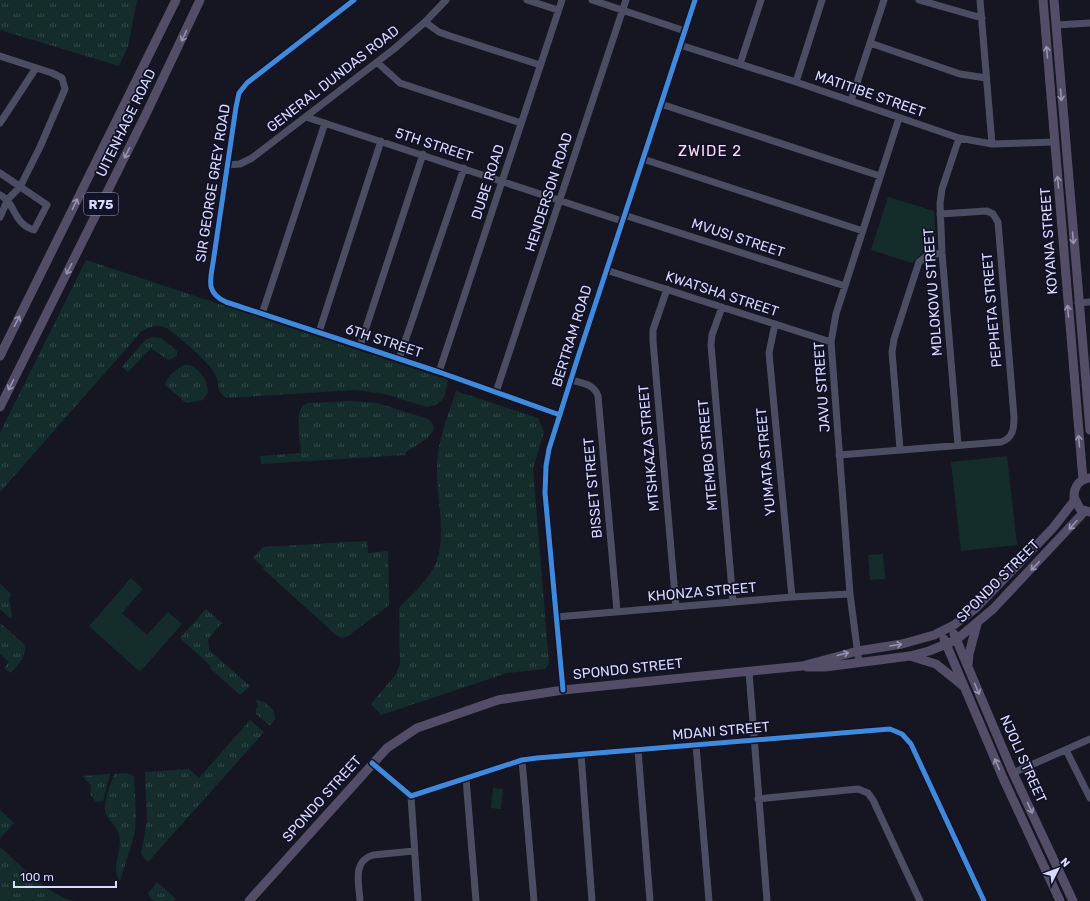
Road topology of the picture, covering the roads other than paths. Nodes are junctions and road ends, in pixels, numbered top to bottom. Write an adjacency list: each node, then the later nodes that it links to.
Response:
1 (176, 0): 72 (main road, UITENHAGE ROAD / R75, one-way to 1)
2 (200, 0): 77 (main road, UITENHAGE ROAD / R75, one-way to 77)
3 (354, 0): 46 (street, SIR GEORGE GREY ROAD)
4 (446, 0): 20 (street, GENERAL DUNDAS ROAD)
5 (527, 0): 17 (street)
6 (562, 0): 17 (street, DUBE ROAD)
7 (592, 0): 18 (street)
8 (626, 0): 18 (street, HENDERSON ROAD)
9 (695, 0): 23 (street, BERTRAM ROAD)
10 (761, 0): 28 (street)
11 (822, 0): 32 (street)
12 (884, 0): 24 (street)
13 (919, 0): 19 (street)
14 (980, 0): 19 (street)
15 (1042, 0): 42 (main road, KOYANA STREET, one-way to 15)
16 (1054, 0): 22 (main road, KOYANA STREET)
17 (558, 10): 29 (street, DUBE ROAD)
18 (623, 10): 23 (street); 54 (street, HENDERSON ROAD)
19 (982, 18): 31 (street)
20 (425, 22): 27 (street, GENERAL DUNDAS ROAD); 29 (street)
21 (1090, 23): 22 (street)
22 (1056, 25): 65 (main road, KOYANA STREET, one-way to 65)
23 (685, 31): 25 (street, BERTRAM ROAD)
24 (870, 43): 31 (street); 33 (street)
25 (680, 45): 28 (street, MATITIBE STREET); 34 (street, BERTRAM ROAD)
26 (0, 56): 30 (street)
27 (378, 62): 35 (street, GENERAL DUNDAS ROAD); 39 (street)
28 (740, 64): 32 (street, MATITIBE STREET)
29 (540, 65): 39 (street, DUBE ROAD)
30 (36, 68): 37 (street); 51 (street)
31 (986, 78): 43 (street)
32 (796, 82): 33 (street, MATITIBE STREET)
33 (851, 101): 36 (street, MATITIBE STREET)
34 (661, 104): 45 (street, BERTRAM ROAD); 49 (street)
35 (306, 117): 38 (street, 5TH STREET); 46 (street, GENERAL DUNDAS ROAD)
36 (899, 118): 40 (street, MATITIBE STREET); 49 (street, JAVU STREET)
37 (0, 123)
38 (325, 123): 41 (street, 5TH STREET); 67 (street)
39 (521, 123): 50 (street, DUBE ROAD)
40 (959, 138): 43 (street, MATITIBE STREET); 55 (street, MDLOKOVU STREET)
41 (382, 142): 44 (street, 5TH STREET); 69 (street)
42 (1055, 142): 43 (street, MATITIBE STREET); 83 (main road, KOYANA STREET, one-way to 42)
43 (992, 144)
44 (423, 154): 47 (street, 5TH STREET); 71 (street)
45 (643, 159): 57 (street, BERTRAM ROAD); 58 (street)
46 (227, 165): 61 (street, SIR GEORGE GREY ROAD)
47 (464, 168): 50 (street, 5TH STREET); 73 (street)
48 (0, 173): 51 (street)
49 (880, 176): 58 (street, JAVU STREET)
50 (502, 181): 54 (street, 5TH STREET); 74 (street, DUBE ROAD)
51 (20, 187): 53 (street); 53 (street)
52 (0, 195): 53 (street)
53 (8, 199): 56 (street)
54 (560, 200): 57 (street, 5TH STREET); 76 (street, HENDERSON ROAD)
55 (940, 214): 59 (street, MDLOKOVU STREET); 80 (street, PEPHETA STREET)
56 (0, 217)
57 (623, 218): 60 (street, BERTRAM ROAD); 62 (street, MVUSI STREET)
58 (862, 231): 62 (street, JAVU STREET)
59 (942, 253): 80 (street, MDLOKOVU STREET); 81 (street)
60 (606, 270): 63 (street, KWATSHA STREET); 75 (street, BERTRAM ROAD)
61 (210, 281): 67 (street, 6TH STREET)
62 (845, 286): 70 (street, JAVU STREET)
63 (667, 289): 66 (street, KWATSHA STREET); 89 (street, MTSHKAZA STREET)
64 (1090, 302): 65 (street)
65 (1078, 303): 79 (main road, KOYANA STREET)
66 (722, 307): 68 (street, KWATSHA STREET); 88 (street, MTEMBO STREET)
67 (262, 314): 69 (street, 6TH STREET)
68 (775, 324): 70 (street, KWATSHA STREET); 87 (street, YUMATA STREET)
69 (319, 332): 71 (street, 6TH STREET)
70 (831, 342): 82 (street, JAVU STREET)
71 (360, 346): 73 (street, 6TH STREET)
72 (0, 356)
73 (399, 359): 74 (street, 6TH STREET)
74 (439, 372): 76 (street, 6TH STREET)
75 (571, 380): 78 (street, BERTRAM ROAD); 90 (street, BISSET STREET)
76 (496, 392): 78 (street, 6TH STREET)
77 (0, 407)
78 (560, 415): 91 (street, BERTRAM ROAD)
79 (1090, 430)
80 (958, 445): 81 (street)
81 (900, 449): 82 (street)
82 (839, 455): 86 (street, JAVU STREET)
83 (1086, 479): 84 (main road, SPONDO STREET)
84 (1074, 500): 85 (main road); 93 (main road, SPONDO STREET)
85 (1088, 512): 92 (main road, SPONDO STREET, one-way to 92)
86 (850, 594): 87 (street, KHONZA STREET); 97 (street, JAVU STREET)
87 (792, 597): 88 (street, KHONZA STREET)
88 (733, 602): 89 (street, KHONZA STREET)
89 (676, 607): 90 (street, KHONZA STREET)
90 (617, 611): 91 (street, KHONZA STREET)
91 (556, 617): 104 (street, BERTRAM ROAD)
92 (977, 624): 95 (main road, SPONDO STREET); 101 (main road)
93 (951, 627): 94 (main road, SPONDO STREET); 95 (main road, NJOLI STREET)
94 (941, 632): 96 (main road, NJOLI STREET); 97 (main road, SPONDO STREET, one-way to 94)
95 (956, 640): 96 (main road, SPONDO STREET); 101 (main road, NJOLI STREET)
96 (946, 645): 98 (main road, SPONDO STREET); 103 (main road, NJOLI STREET)
97 (858, 650): 99 (street, JAVU STREET); 100 (main road, SPONDO STREET, one-way to 97)
98 (910, 656): 99 (main road, SPONDO STREET); 103 (main road)
99 (859, 663): 100 (main road, SPONDO STREET)
100 (802, 666): 102 (main road, SPONDO STREET)
101 (968, 667): 113 (main road, NJOLI STREET, one-way to 113)
102 (749, 672): 104 (main road, SPONDO STREET); 106 (street)
103 (964, 688): 130 (main road, NJOLI STREET, one-way to 103)
104 (563, 690): 112 (main road, SPONDO STREET)
105 (1090, 739): 109 (street)
106 (753, 740): 107 (street, MDANI STREET); 117 (street); 129 (street, MDANI STREET)
107 (696, 745): 108 (street, MDANI STREET); 126 (street)
108 (638, 750): 110 (street, MDANI STREET); 125 (street)
109 (1066, 750): 113 (street); 116 (street)
110 (581, 754): 111 (street, MDANI STREET); 124 (street)
111 (522, 760): 114 (street, MDANI STREET); 123 (street)
112 (372, 763): 115 (street); 119 (main road, SPONDO STREET)
113 (1014, 773): 131 (main road, NJOLI STREET, one-way to 131)
114 (466, 778): 115 (street, MDANI STREET); 122 (street)
115 (411, 796): 118 (street)
116 (1090, 798)
117 (758, 799): 127 (street); 128 (street)
118 (414, 851): 120 (street); 121 (street)
119 (249, 901)
120 (360, 901)
121 (418, 901)
122 (476, 901)
123 (534, 901)
124 (592, 901)
125 (650, 901)
126 (709, 901)
127 (767, 901)
128 (920, 901)
129 (984, 901)
130 (1060, 901)
131 (1073, 901)

